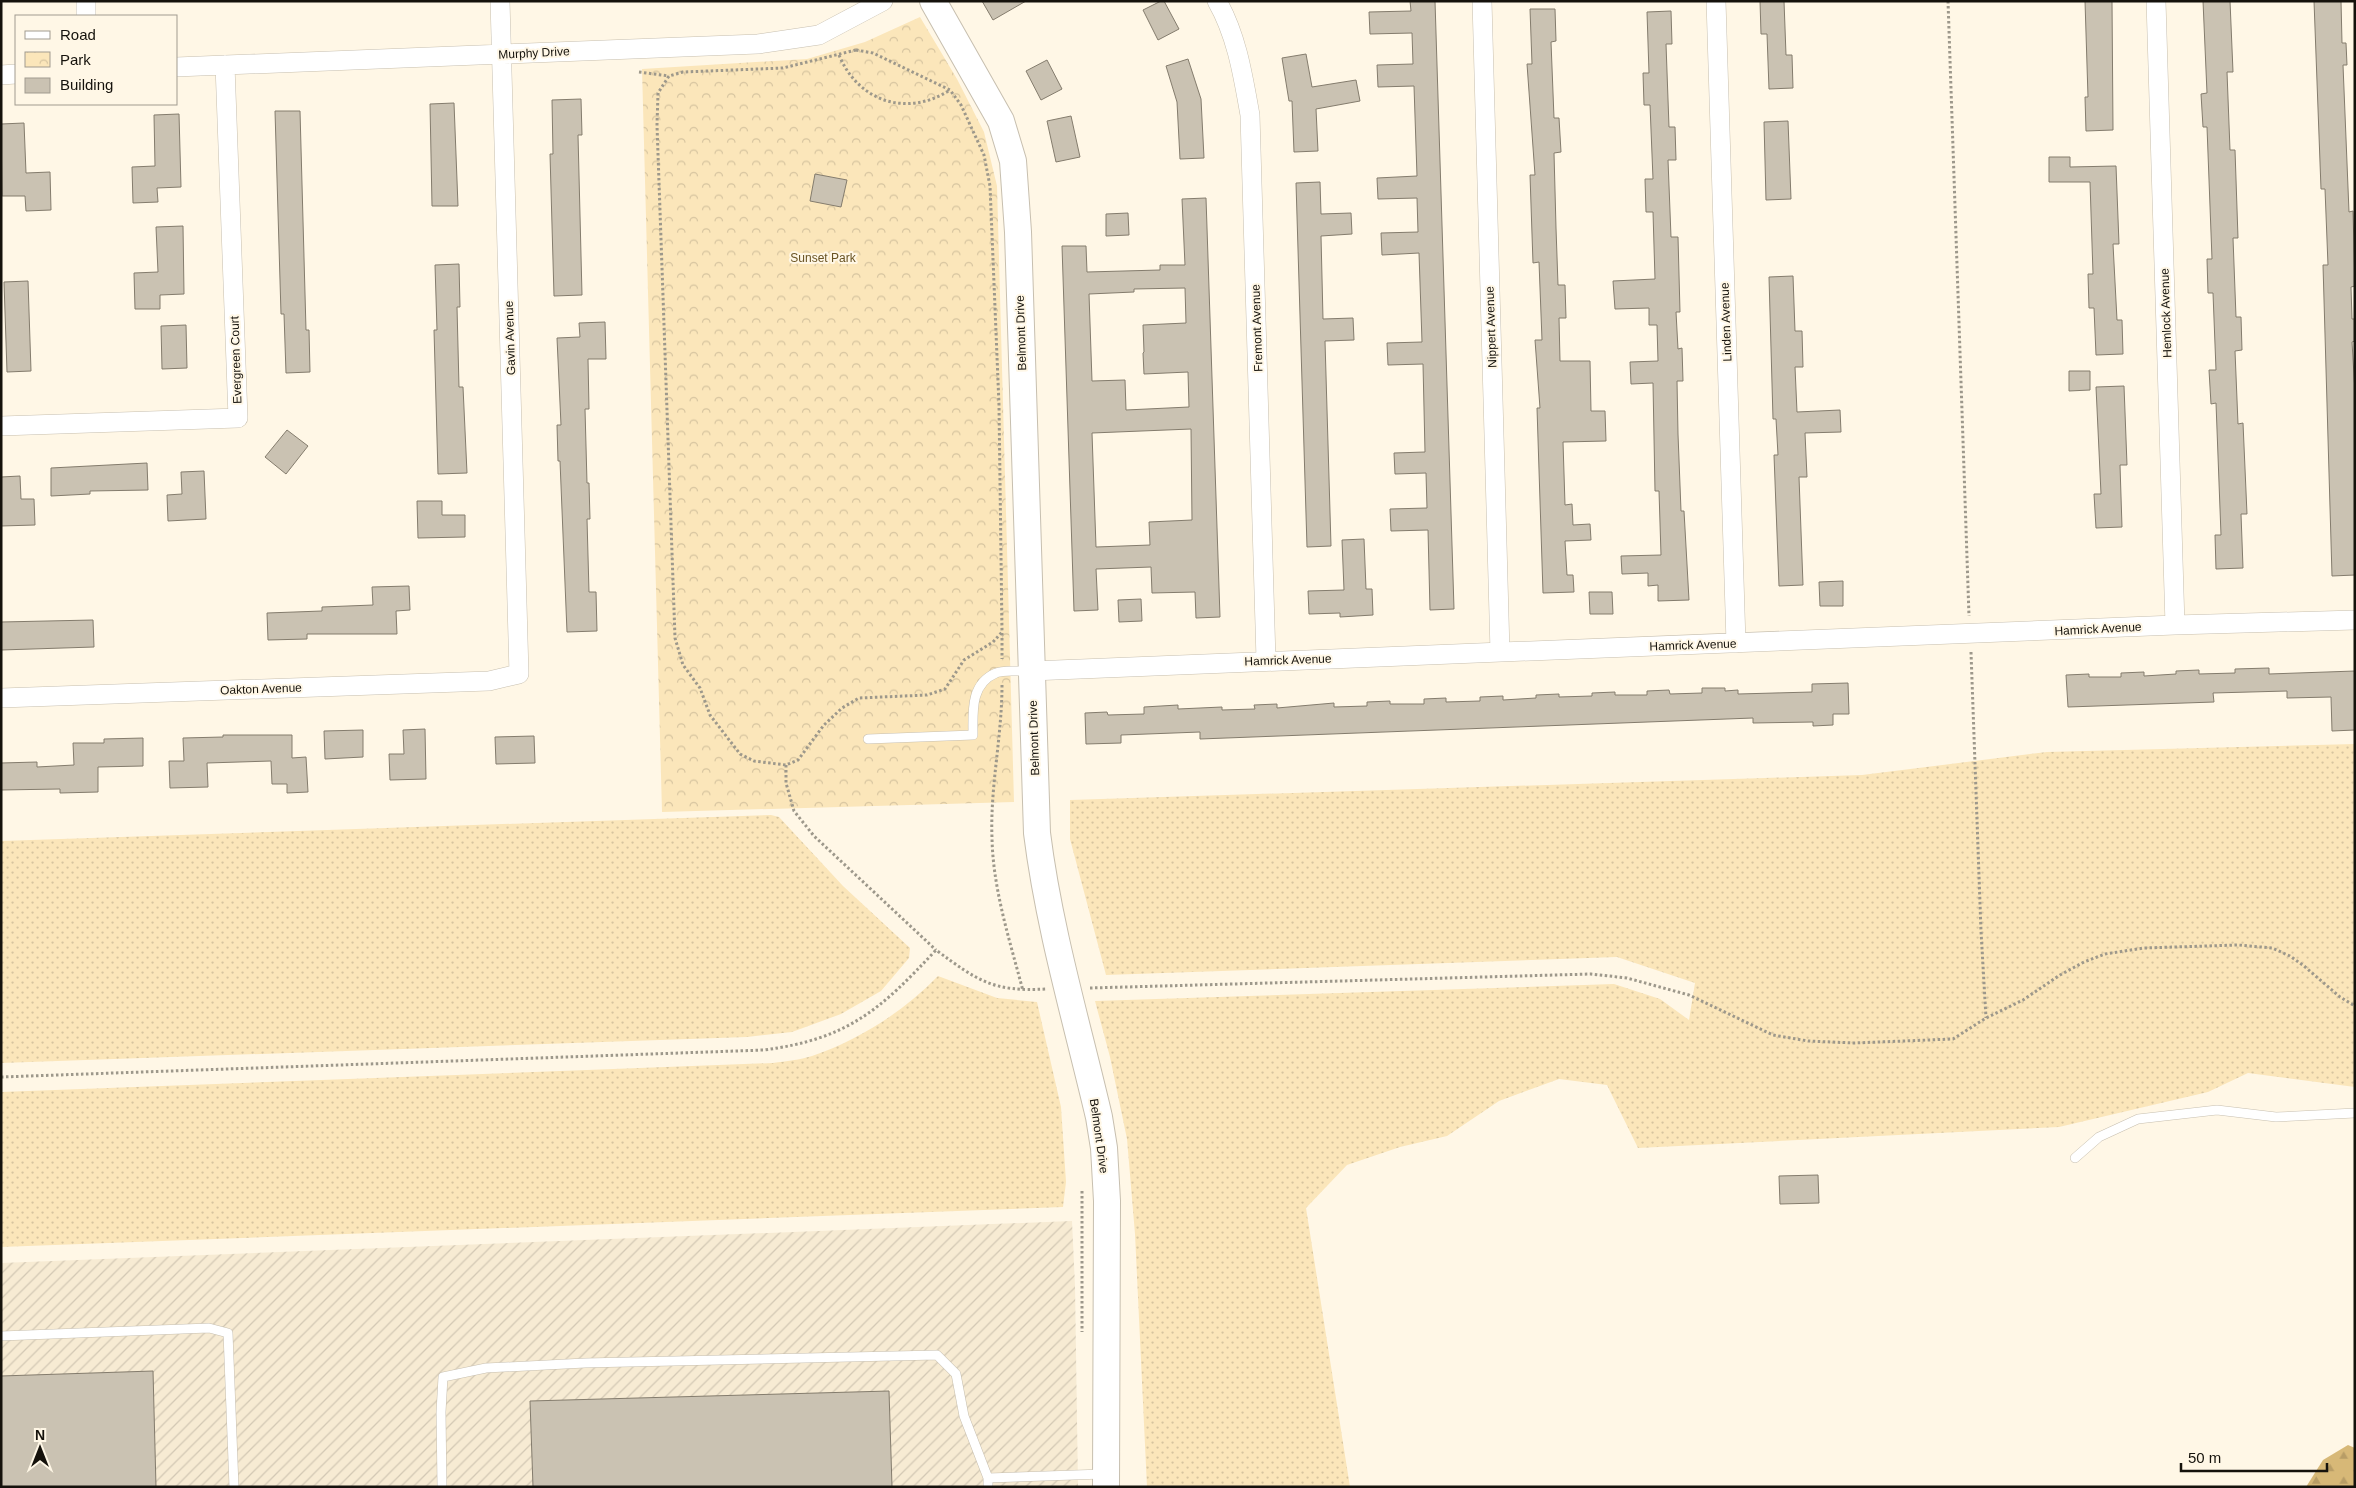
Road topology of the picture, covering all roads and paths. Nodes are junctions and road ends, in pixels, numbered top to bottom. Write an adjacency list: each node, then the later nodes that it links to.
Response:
1 (86, 1): 10 (street)
2 (500, 1): 11 (street, Gavin Avenue)
3 (883, 1): 11 (street, Murphy Drive)
4 (933, 1): 28 (street, Belmont Drive)
5 (1217, 1): 27 (street, Fremont Avenue)
6 (1482, 1): 26 (street, Nippert Avenue)
7 (1716, 1): 25 (street, Linden Avenue)
8 (1948, 1): 24 (path)
9 (2156, 1): 22 (street, Hemlock Avenue)
10 (86, 15)
11 (502, 54): 13 (street, Murphy Drive); 30 (street, Gavin Avenue)
12 (839, 55): 18 (path); 19 (path); 19 (path)
13 (225, 65): 14 (street, Murphy Drive); 20 (street, Evergreen Court)
14 (178, 67)
15 (639, 72): 18 (path)
16 (15, 74): 17 (street)
17 (1, 75)
18 (669, 76): 33 (path)
19 (950, 90): 23 (path)
20 (1, 426)
21 (2355, 620): 22 (street, Hamrick Avenue)
22 (2175, 625): 24 (street, Hamrick Avenue)
23 (1002, 632): 29 (path); 33 (path)
24 (1970, 635): 25 (street, Hamrick Avenue); 38 (path)
25 (1736, 643): 26 (street, Hamrick Avenue)
26 (1500, 652): 27 (street, Hamrick Avenue)
27 (1266, 660): 28 (street, Hamrick Avenue)
28 (1031, 671): 29 (lane); 36 (street, Belmont Drive)
29 (1002, 673): 32 (lane); 35 (path)
30 (519, 674): 31 (street, Oakton Avenue)
31 (1, 698)
32 (868, 739)
33 (786, 765): 34 (path)
34 (936, 950): 35 (path); 39 (path)
35 (1023, 991): 36 (path)
36 (1053, 992): 38 (path); 45 (street, Belmont Drive)
37 (2355, 1006): 38 (path)
38 (1986, 1018)
39 (1, 1076)
40 (2355, 1112): 41 (lane)
41 (2075, 1158)
42 (1081, 1184): 44 (path)
43 (1, 1336): 47 (lane)
44 (1082, 1340)
45 (1106, 1480): 46 (lane)
46 (988, 1482): 48 (lane)
47 (234, 1487)
48 (442, 1487)

